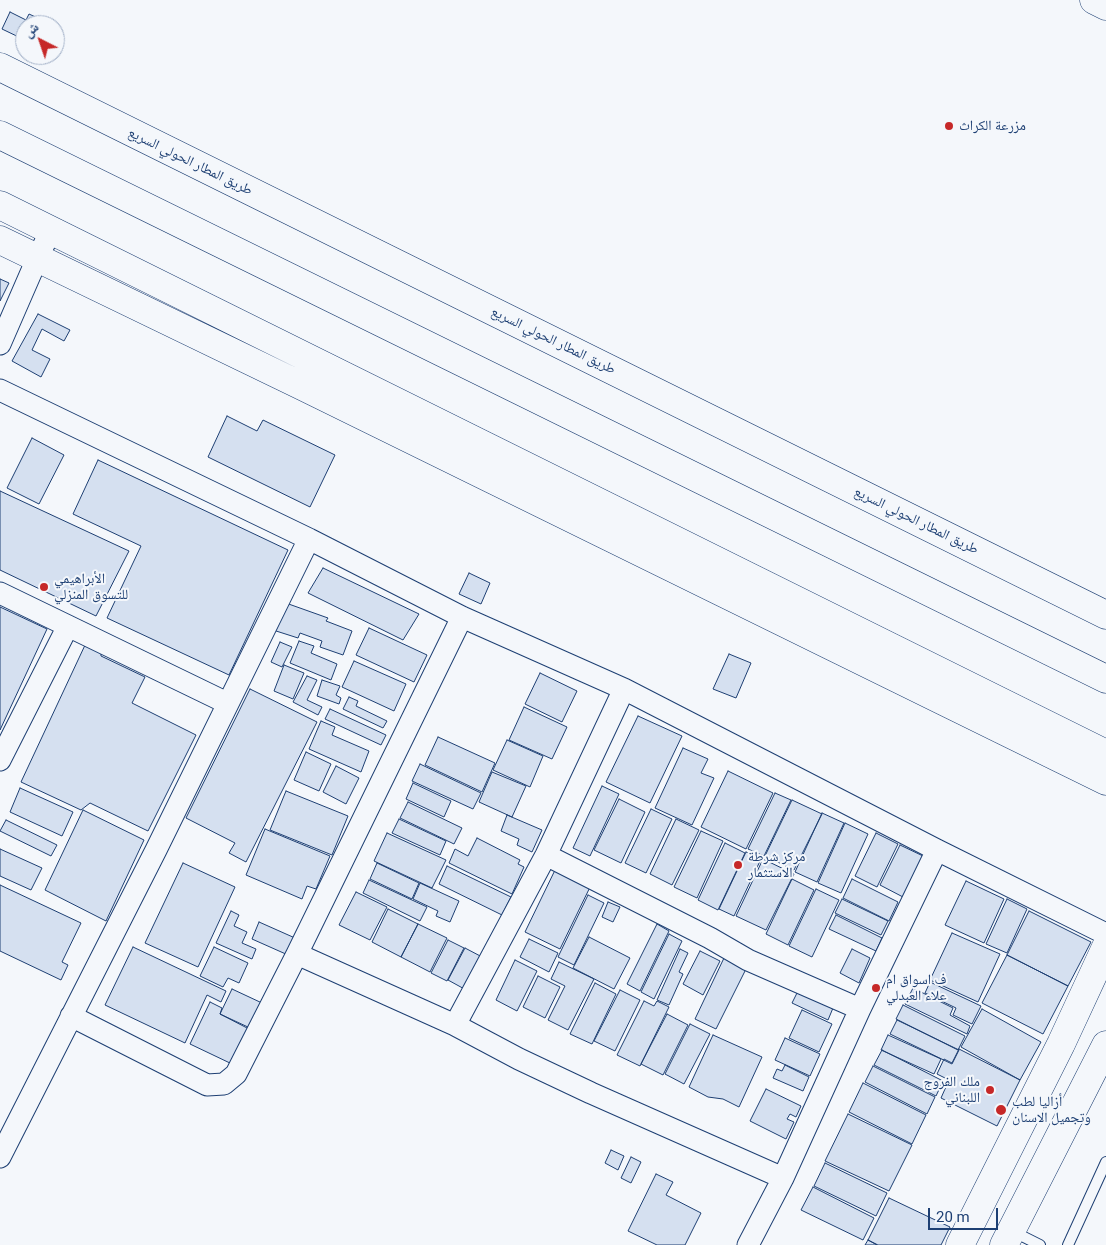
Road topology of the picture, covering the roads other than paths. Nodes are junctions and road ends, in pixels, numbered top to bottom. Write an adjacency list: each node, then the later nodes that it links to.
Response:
1 (1094, 0): 2 (main road)
2 (1106, 6)
3 (0, 68): 13 (main road, طريق المطار الحولي السريع)
4 (0, 135): 16 (main road)
5 (0, 205): 6 (main road)
6 (52, 230): 8 (street); 19 (main road)
7 (0, 240): 8 (main road)
8 (37, 259): 9 (street); 21 (main road)
9 (0, 344)
10 (0, 390): 11 (street)
11 (309, 539): 14 (street); 18 (street)
12 (0, 593): 15 (street)
13 (1106, 615)
14 (462, 617): 17 (street); 26 (street)
15 (68, 626): 18 (street); 20 (street)
16 (1106, 679)
17 (624, 689): 22 (street); 23 (street)
18 (227, 703): 28 (street)
19 (1106, 754)
20 (0, 760)
21 (1106, 781)
22 (937, 850): 24 (street); 27 (street)
23 (546, 855): 27 (street); 29 (street)
24 (1106, 934)
25 (1106, 948): 30 (main road)
26 (297, 954): 28 (street); 29 (street)
27 (860, 1009): 34 (street)
28 (71, 1016): 32 (street)
29 (455, 1025): 34 (street)
30 (1061, 1044): 31 (main road); 37 (main road)
31 (1101, 1055): 35 (main road)
32 (0, 1157)
33 (1106, 1162): 39 (lane)
34 (783, 1178): 36 (street)
35 (1008, 1238): 38 (lane)
36 (748, 1245)
37 (960, 1245)
38 (1040, 1245)
39 (1068, 1245)

